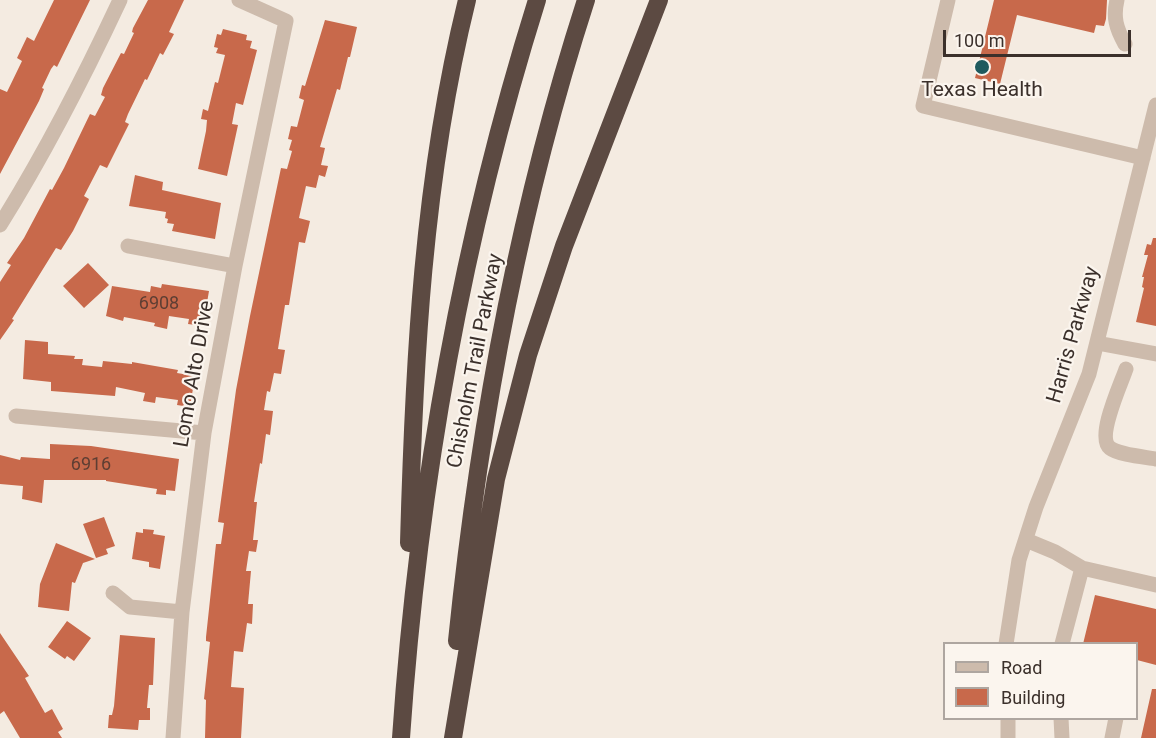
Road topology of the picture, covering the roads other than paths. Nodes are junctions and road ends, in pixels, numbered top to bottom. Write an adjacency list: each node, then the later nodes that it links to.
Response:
1 (120, 0): 12 (street)
2 (239, 0): 14 (street, Lomo Alto Drive)
3 (467, 0): 28 (highway)
4 (537, 0): 28 (highway, Chisholm Trail Parkway)
5 (586, 0): 34 (highway, Chisholm Trail Parkway)
6 (659, 0): 34 (highway)
7 (948, 0): 11 (street)
8 (1117, 0): 9 (street)
9 (1125, 44)
10 (1156, 105): 11 (street, Harris Parkway)
11 (1143, 158): 15 (street, Harris Parkway)
12 (0, 225)
13 (128, 246): 14 (street)
14 (235, 266): 19 (street, Lomo Alto Drive)
15 (1097, 343): 16 (street); 21 (street, Harris Parkway)
16 (1156, 354)
17 (1126, 369): 20 (street)
18 (16, 416): 19 (street)
19 (204, 433): 25 (street, Lomo Alto Drive)
20 (1156, 459)
21 (1026, 540): 22 (street); 26 (street, Harris Parkway)
22 (1082, 568): 23 (street); 27 (street)
23 (1156, 585)
24 (113, 593): 25 (street)
25 (182, 612): 32 (street, Lomo Alto Drive)
26 (1006, 642)
27 (1063, 642)
28 (406, 664): 33 (highway, Chisholm Trail Parkway)
29 (1008, 720): 35 (street)
30 (1061, 720): 36 (street)
31 (1116, 720): 37 (street)
32 (173, 738)
33 (401, 738)
34 (451, 738)
35 (1008, 738)
36 (1062, 738)
37 (1112, 738)

